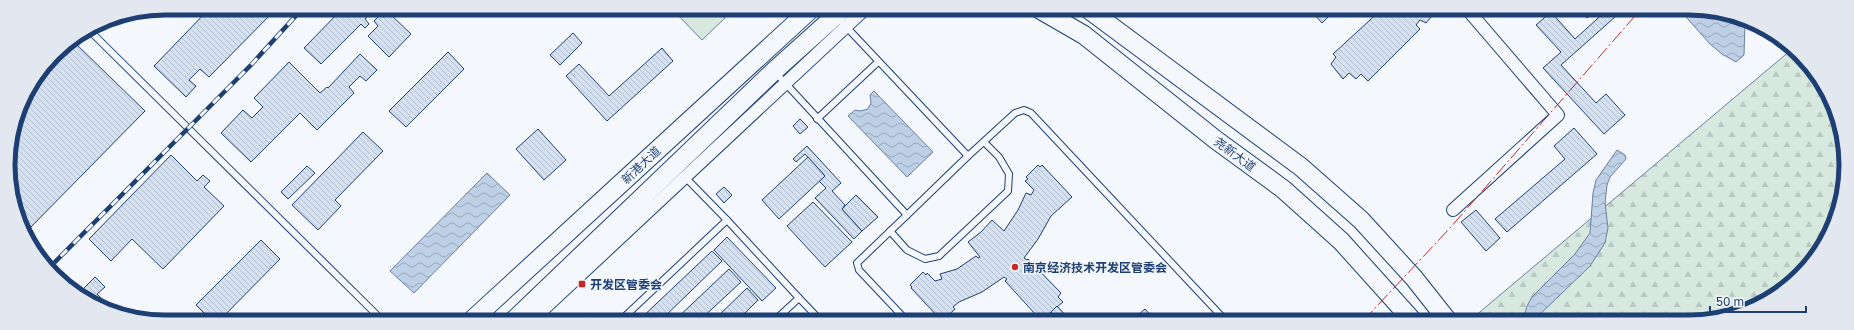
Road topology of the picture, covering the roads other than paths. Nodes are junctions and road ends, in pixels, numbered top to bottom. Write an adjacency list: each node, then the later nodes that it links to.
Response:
1 (804, 15): 19 (main road, 新港大道)
2 (1049, 15): 27 (main road, 尧新大道)
3 (1096, 15): 28 (main road)
4 (1472, 15): 13 (street)
5 (841, 17): 7 (lane); 8 (main road, 新港大道)
6 (93, 34): 18 (lane)
7 (878, 62): 9 (lane); 11 (lane)
8 (780, 77): 9 (lane); 12 (main road, 新港大道)
9 (817, 119): 14 (lane)
10 (984, 142): 11 (lane); 16 (lane); 26 (lane)
11 (968, 156): 14 (lane)
12 (680, 172): 15 (lane); 20 (main road, 新港大道); 21 (street)
13 (1453, 210)
14 (907, 215): 16 (lane)
15 (727, 220): 17 (lane); 22 (lane)
16 (890, 231): 25 (lane)
17 (799, 298): 23 (lane); 24 (lane)
18 (378, 315)
19 (478, 315)
20 (520, 315)
21 (537, 315)
22 (626, 315)
23 (781, 315)
24 (815, 315)
25 (901, 315)
26 (1220, 315)
27 (1407, 315)
28 (1443, 315)

